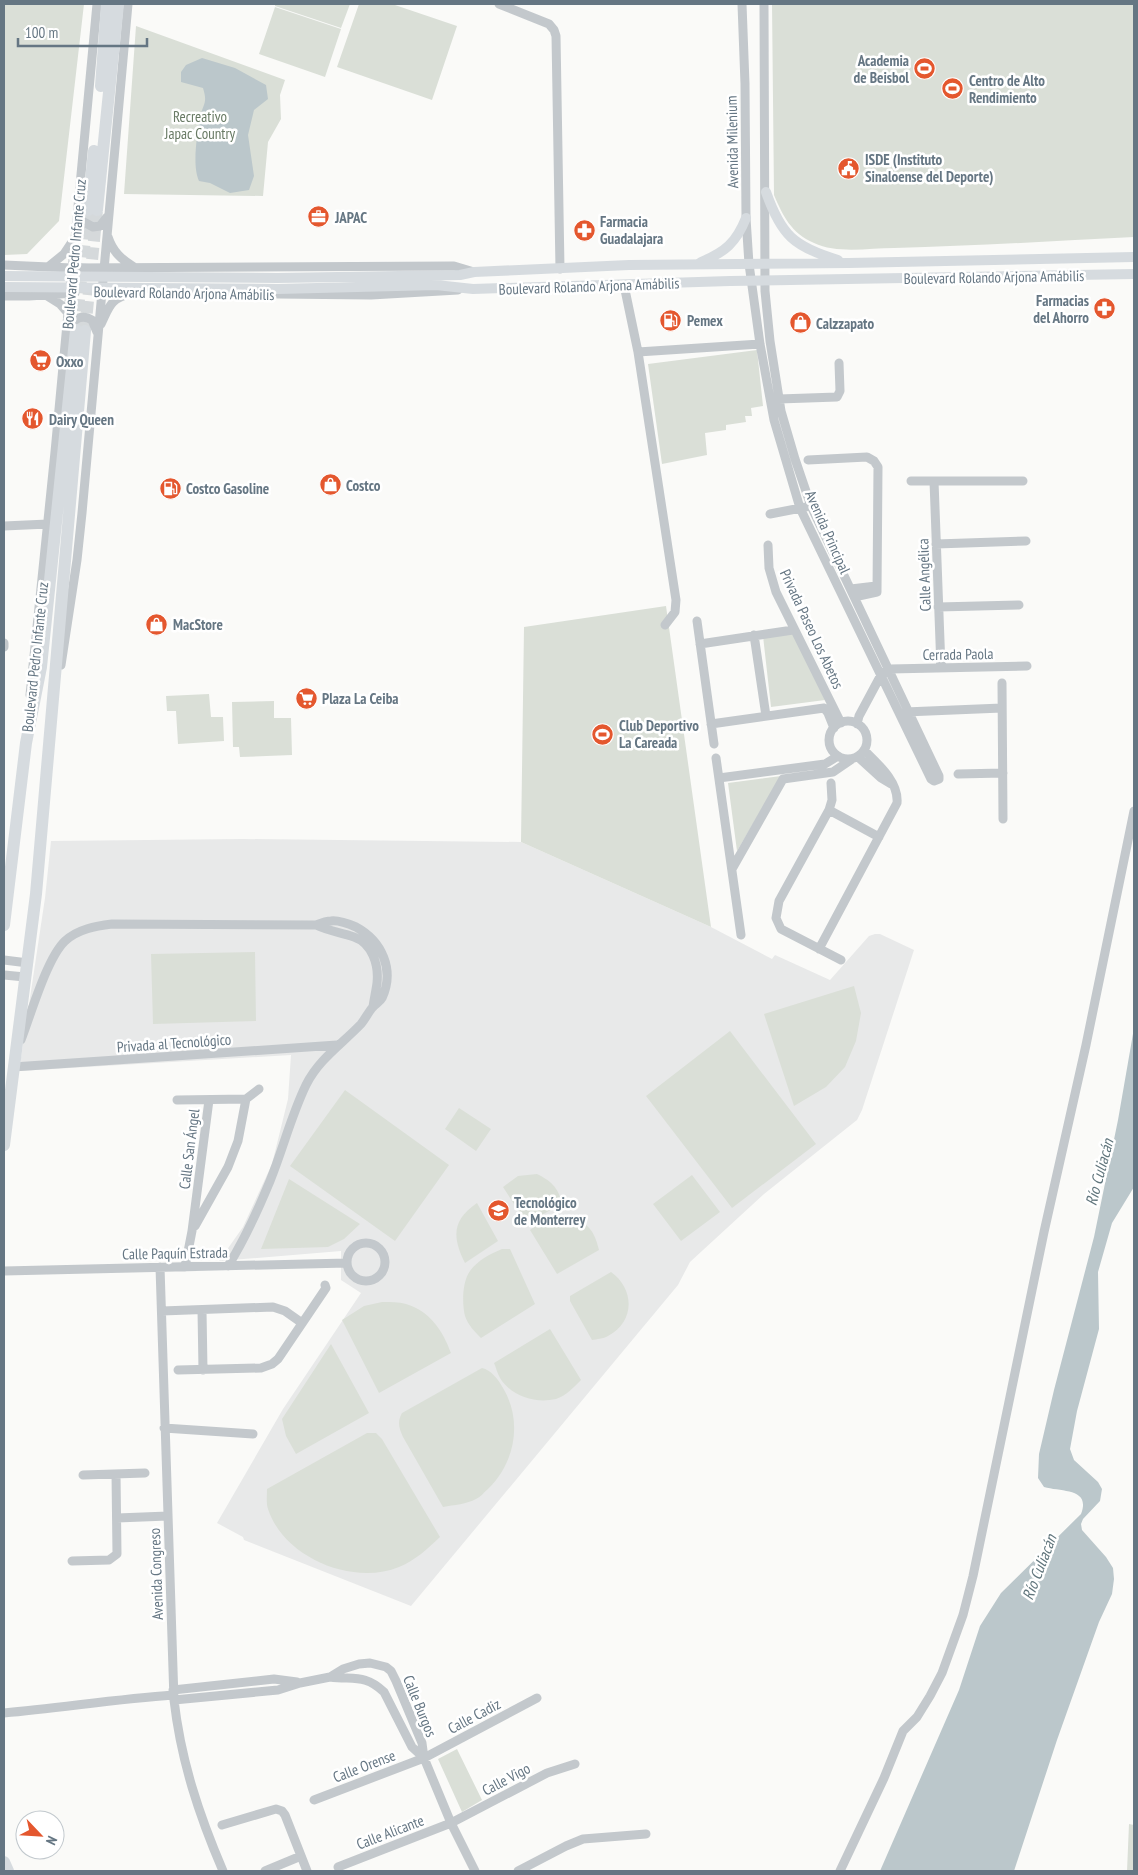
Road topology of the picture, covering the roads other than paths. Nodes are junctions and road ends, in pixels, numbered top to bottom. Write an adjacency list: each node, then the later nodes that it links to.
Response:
1 (97, 4): 9 (street, Boulevard Pedro Infante Cruz)
2 (107, 4): 9 (highway, Boulevard Pedro Infante Cruz)
3 (118, 4): 9 (highway, Boulevard Pedro Infante Cruz)
4 (128, 4): 9 (street, Boulevard Pedro Infante Cruz)
5 (499, 4): 23 (street)
6 (742, 4): 10 (street, Avenida Milenium)
7 (764, 4): 8 (street)
8 (766, 192): 14 (main road); 17 (street)
9 (93, 211): 11 (street, Boulevard Pedro Infante Cruz); 12 (street, Boulevard Pedro Infante Cruz)
10 (746, 218): 15 (main road); 16 (street, Avenida Milenium)
11 (76, 229): 19 (street); 20 (street, Boulevard Pedro Infante Cruz)
12 (106, 233): 21 (street, Boulevard Pedro Infante Cruz); 22 (street)
13 (1134, 257): 14 (main road, Boulevard Rolando Arjona Amábilis)
14 (848, 263): 17 (main road, Boulevard Rolando Arjona Amábilis)
15 (697, 264): 16 (main road, Boulevard Rolando Arjona Amábilis); 23 (main road, Boulevard Rolando Arjona Amábilis)
16 (749, 264): 17 (main road, Boulevard Rolando Arjona Amábilis); 28 (street, Avenida Milenium)
17 (765, 264): 29 (street)
18 (4, 265): 19 (street, Boulevard Rolando Arjona Amábilis)
19 (48, 267): 20 (street, Boulevard Rolando Arjona Amábilis)
20 (72, 268): 21 (street, Boulevard Rolando Arjona Amábilis); 33 (street, Boulevard Pedro Infante Cruz)
21 (103, 268): 22 (street, Boulevard Rolando Arjona Amábilis); 34 (street, Boulevard Pedro Infante Cruz)
22 (134, 268): 24 (street, Boulevard Rolando Arjona Amábilis)
23 (560, 269): 24 (main road, Boulevard Rolando Arjona Amábilis)
24 (474, 272): 27 (main road)
25 (1134, 274): 29 (main road, Boulevard Rolando Arjona Amábilis)
26 (4, 276): 27 (main road, Boulevard Rolando Arjona Amábilis)
27 (437, 280): 31 (main road, Boulevard Rolando Arjona Amábilis); 32 (main road)
28 (752, 280): 29 (main road, Boulevard Rolando Arjona Amábilis); 30 (main road, Boulevard Rolando Arjona Amábilis); 40 (street, Avenida Principal)
29 (765, 280): 43 (street, Avenida Principal)
30 (624, 285): 32 (main road, Boulevard Rolando Arjona Amábilis); 41 (street)
31 (4, 287)
32 (473, 289): 35 (street, Boulevard Rolando Arjona Amábilis)
33 (70, 292): 34 (street, Boulevard Rolando Arjona Amábilis); 36 (street, Boulevard Rolando Arjona Amábilis); 38 (street, Boulevard Pedro Infante Cruz)
34 (101, 292): 35 (street, Boulevard Rolando Arjona Amábilis); 39 (street, Boulevard Pedro Infante Cruz)
35 (132, 293): 39 (street)
36 (44, 294): 37 (street, Boulevard Rolando Arjona Amábilis); 38 (street)
37 (4, 296)
38 (68, 313): 39 (street, Boulevard Pedro Infante Cruz)
39 (85, 331): 51 (street, Boulevard Pedro Infante Cruz); 78 (highway, Boulevard Pedro Infante Cruz); 98 (highway, Boulevard Pedro Infante Cruz)
40 (760, 344): 41 (street); 49 (street, Avenida Principal)
41 (638, 352): 60 (street)
42 (839, 363): 43 (street)
43 (779, 399): 48 (street, Avenida Principal)
44 (808, 460): 56 (street)
45 (912, 481): 46 (street)
46 (934, 481): 47 (street); 54 (street, Calle Angélica)
47 (1023, 481)
48 (811, 506): 49 (street); 56 (street, Avenida Principal)
49 (800, 508): 50 (street); 69 (street, Avenida Principal)
50 (770, 514)
51 (48, 524): 52 (street); 78 (street, Boulevard Pedro Infante Cruz)
52 (4, 526)
53 (1026, 541): 54 (street)
54 (936, 544): 58 (street, Calle Angélica)
55 (768, 545): 61 (street, Privada Paseo Los Abetos)
56 (852, 593): 68 (street, Avenida Principal)
57 (1019, 605): 58 (street)
58 (938, 607): 67 (street, Calle Angélica)
59 (697, 621): 64 (street)
60 (665, 625)
61 (794, 630): 62 (street); 71 (street, Privada Paseo Los Abetos)
62 (754, 635): 64 (street); 74 (street)
63 (4, 643): 65 (street)
64 (700, 644): 75 (street)
65 (4, 647)
66 (1027, 666): 67 (street, Cerrada Paola)
67 (940, 668): 68 (street, Cerrada Paola)
68 (890, 669): 69 (street); 73 (street, Avenida Principal)
69 (881, 675): 73 (street, Avenida Principal); 76 (street)
70 (1002, 683): 72 (street)
71 (827, 705): 74 (street); 77 (street, Privada Paseo Los Abetos)
72 (1002, 708): 73 (street); 83 (street)
73 (904, 712): 73 (street, Avenida Principal)
74 (766, 716): 75 (street)
75 (711, 724): 79 (street)
76 (857, 724): 77 (street); 80 (street)
77 (837, 725): 81 (street)
78 (26, 742): 93 (highway, Boulevard Pedro Infante Cruz)
79 (714, 744)
80 (858, 755): 81 (street); 85 (street); 91 (street)
81 (838, 756): 85 (street)
82 (716, 758): 86 (street)
83 (1003, 773): 84 (street); 90 (street)
84 (958, 774)
85 (783, 775): 86 (street); 92 (street)
86 (719, 778): 92 (street)
87 (831, 783): 88 (street)
88 (829, 810): 91 (street); 95 (street)
89 (1134, 811): 151 (street)
90 (1003, 819)
91 (879, 837): 95 (street)
92 (732, 869): 94 (street)
93 (4, 925)
94 (741, 936)
95 (819, 949): 97 (street)
96 (4, 960): 98 (street)
97 (841, 960)
98 (28, 963): 100 (highway, Boulevard Pedro Infante Cruz)
99 (4, 975): 100 (street)
100 (26, 977): 102 (highway, Boulevard Pedro Infante Cruz)
101 (337, 1045): 102 (street, Privada al Tecnológico); 102 (street); 110 (street)
102 (14, 1063): 107 (highway, Boulevard Pedro Infante Cruz)
103 (259, 1089): 104 (street)
104 (246, 1099): 106 (street, Calle San Ángel); 108 (street, Calle San Ángel)
105 (177, 1100): 106 (street)
106 (209, 1100): 108 (street, Calle San Ángel)
107 (4, 1145)
108 (192, 1231): 112 (street, Calle San Ángel)
109 (348, 1262): 109 (street); 110 (street, Calle Paquín Estrada)
110 (228, 1266): 112 (street, Calle Paquín Estrada)
111 (160, 1267): 112 (street, Calle Paquín Estrada); 113 (street, Calle Paquín Estrada); 116 (street, Avenida Congreso)
112 (185, 1267)
113 (4, 1271)
114 (325, 1285): 117 (street)
115 (202, 1310): 116 (street); 117 (street); 119 (street)
116 (162, 1311): 120 (street, Avenida Congreso)
117 (302, 1323): 119 (street)
118 (178, 1370): 119 (street)
119 (203, 1370)
120 (164, 1428): 121 (street); 125 (street, Avenida Congreso)
121 (252, 1434)
122 (145, 1473): 123 (street)
123 (116, 1474): 124 (street); 126 (street)
124 (83, 1475)
125 (168, 1516): 126 (street); 130 (street, Avenida Congreso)
126 (117, 1518): 127 (street)
127 (72, 1561)
128 (330, 1677): 129 (street, Calle Burgos); 130 (street, Calle Burgos); 131 (street, Calle Burgos)
129 (402, 1693): 131 (street); 134 (street, Calle Burgos)
130 (173, 1695): 133 (street); 146 (street, Avenida Congreso)
131 (387, 1698): 135 (street, Calle Burgos)
132 (538, 1698): 136 (street, Calle Cadiz)
133 (4, 1713)
134 (412, 1720): 135 (street); 136 (street, Calle Burgos)
135 (401, 1725): 136 (street, Calle Burgos)
136 (424, 1758): 138 (street, Calle Orense); 139 (street, Calle Burgos)
137 (575, 1764): 139 (street, Calle Vigo)
138 (314, 1800)
139 (451, 1823): 144 (street, Calle Alicante); 149 (street, Calle Burgos)
140 (222, 1824): 142 (street)
141 (646, 1834): 150 (street)
142 (300, 1856): 147 (street); 148 (street)
143 (4, 1862): 145 (highway)
144 (338, 1867)
145 (8, 1871)
146 (223, 1871)
147 (265, 1871)
148 (307, 1871)
149 (475, 1871)
150 (518, 1871)
151 (840, 1871)

